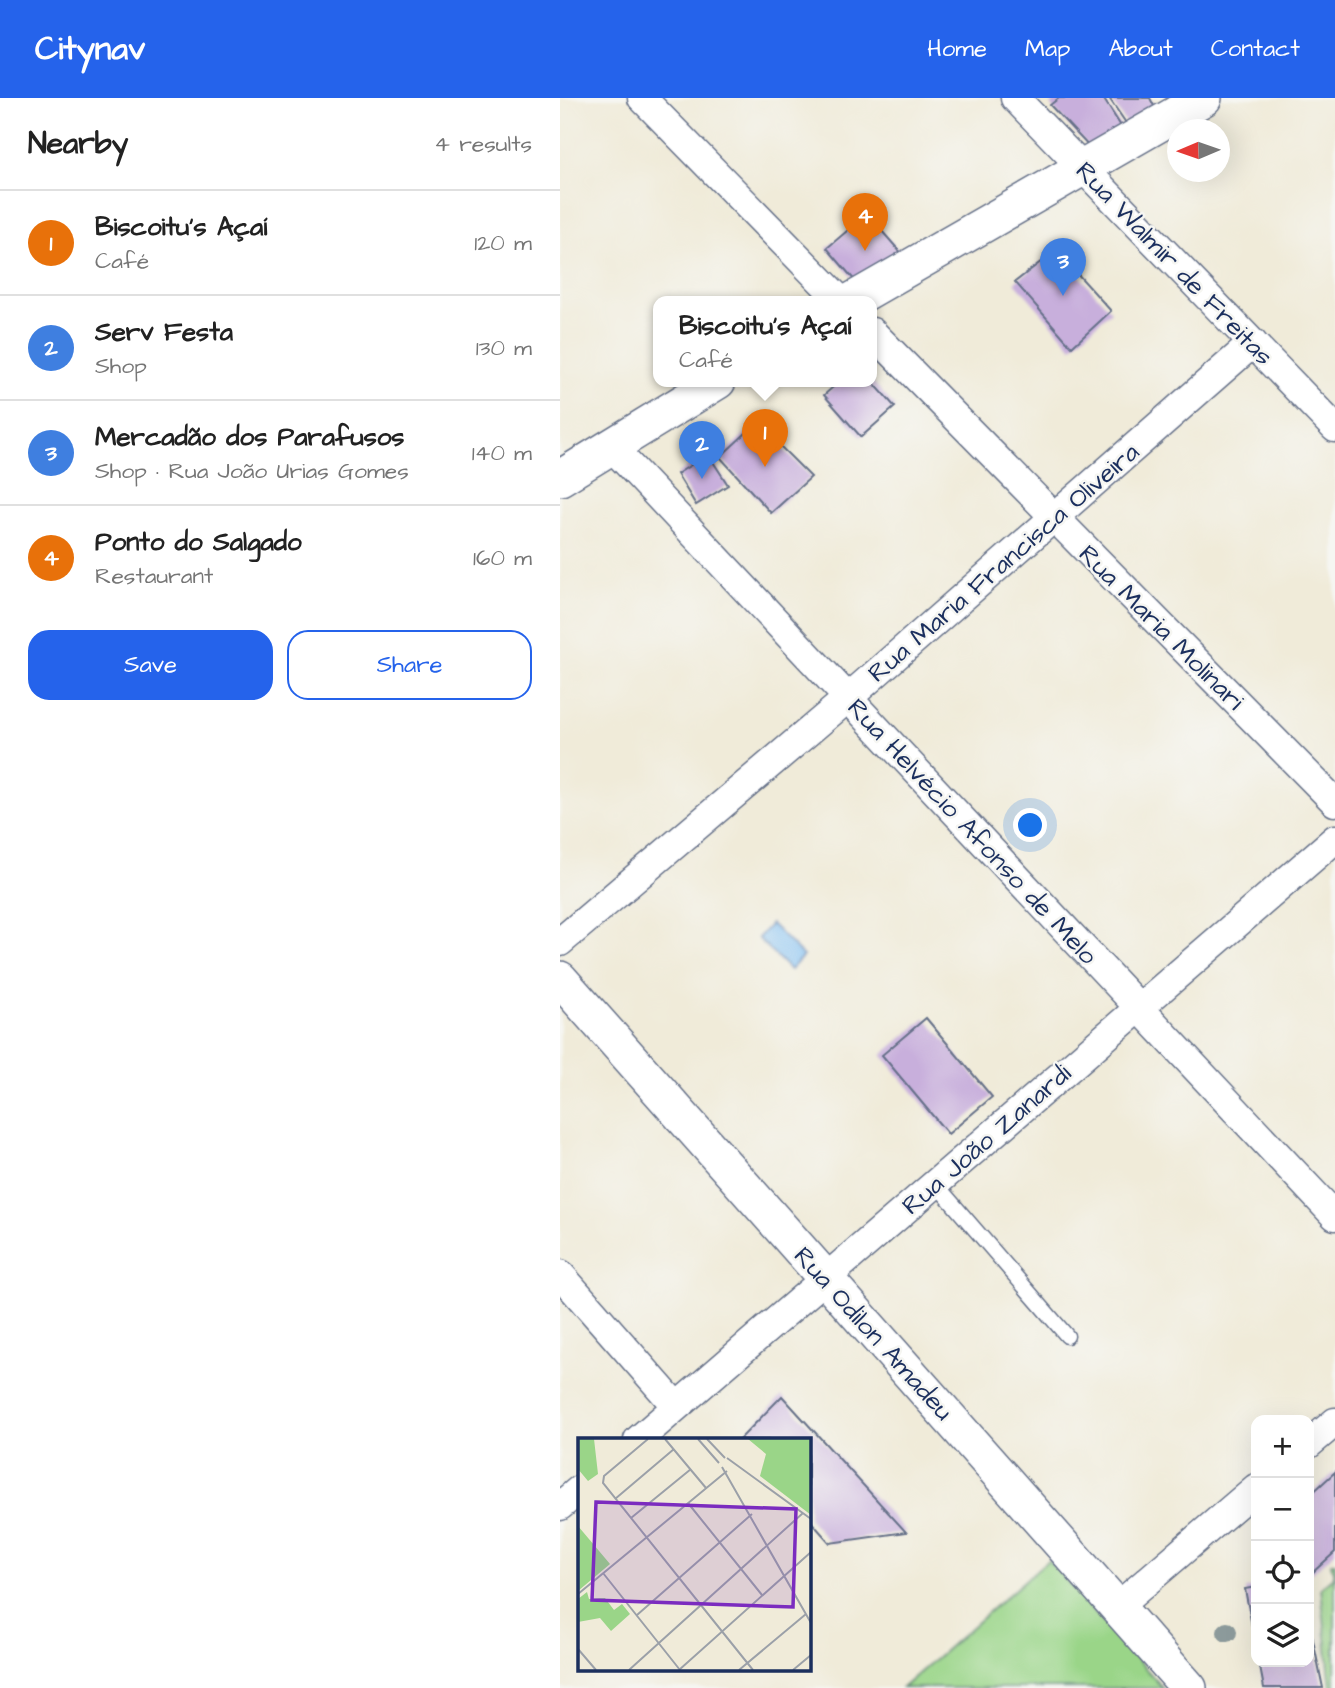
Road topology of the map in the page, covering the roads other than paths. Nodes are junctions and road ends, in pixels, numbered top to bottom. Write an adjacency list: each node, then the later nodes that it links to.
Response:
1 (642, 98): 5 (street)
2 (1016, 98): 4 (street, Rua Walmir de Freitas)
3 (1204, 98): 4 (street)
4 (1083, 168): 6 (street); 8 (street, Rua Walmir de Freitas)
5 (836, 296)
6 (860, 296)
7 (877, 337): 13 (street, Rua Maria Molinari)
8 (1253, 343): 10 (street, Rua Walmir de Freitas); 13 (street, Rua Maria Francisca Oliveira)
9 (708, 387): 11 (street)
10 (1335, 428)
11 (611, 446): 12 (street); 14 (street, Rua Helvécio Afonso de Melo)
12 (560, 478)
13 (1055, 518): 14 (street, Rua Maria Francisca Oliveira); 15 (street, Rua Maria Molinari)
14 (848, 698): 17 (street, Rua Maria Francisca Oliveira); 19 (street, Rua Helvécio Afonso de Melo)
15 (1335, 802)
16 (1335, 839): 19 (street, Rua João Zanardi)
17 (560, 942)
18 (560, 979): 23 (street, Rua Odilon Amadeu)
19 (1139, 1007): 20 (street, Rua João Zanardi); 21 (street, Rua Helvécio Afonso de Melo)
20 (935, 1183): 23 (street, Rua João Zanardi); 24 (lane)
21 (1335, 1216)
22 (560, 1274): 25 (street)
23 (825, 1278): 25 (street, Rua João Zanardi); 32 (street, Rua Odilon Amadeu)
24 (1067, 1336)
25 (676, 1406): 27 (street, Rua João Zanardi)
26 (1335, 1422): 28 (street)
27 (640, 1438)
28 (1314, 1440)
29 (578, 1491): 31 (street)
30 (1251, 1492): 32 (street)
31 (560, 1506)
32 (1117, 1607): 33 (street, Rua Odilon Amadeu)
33 (1189, 1688)

